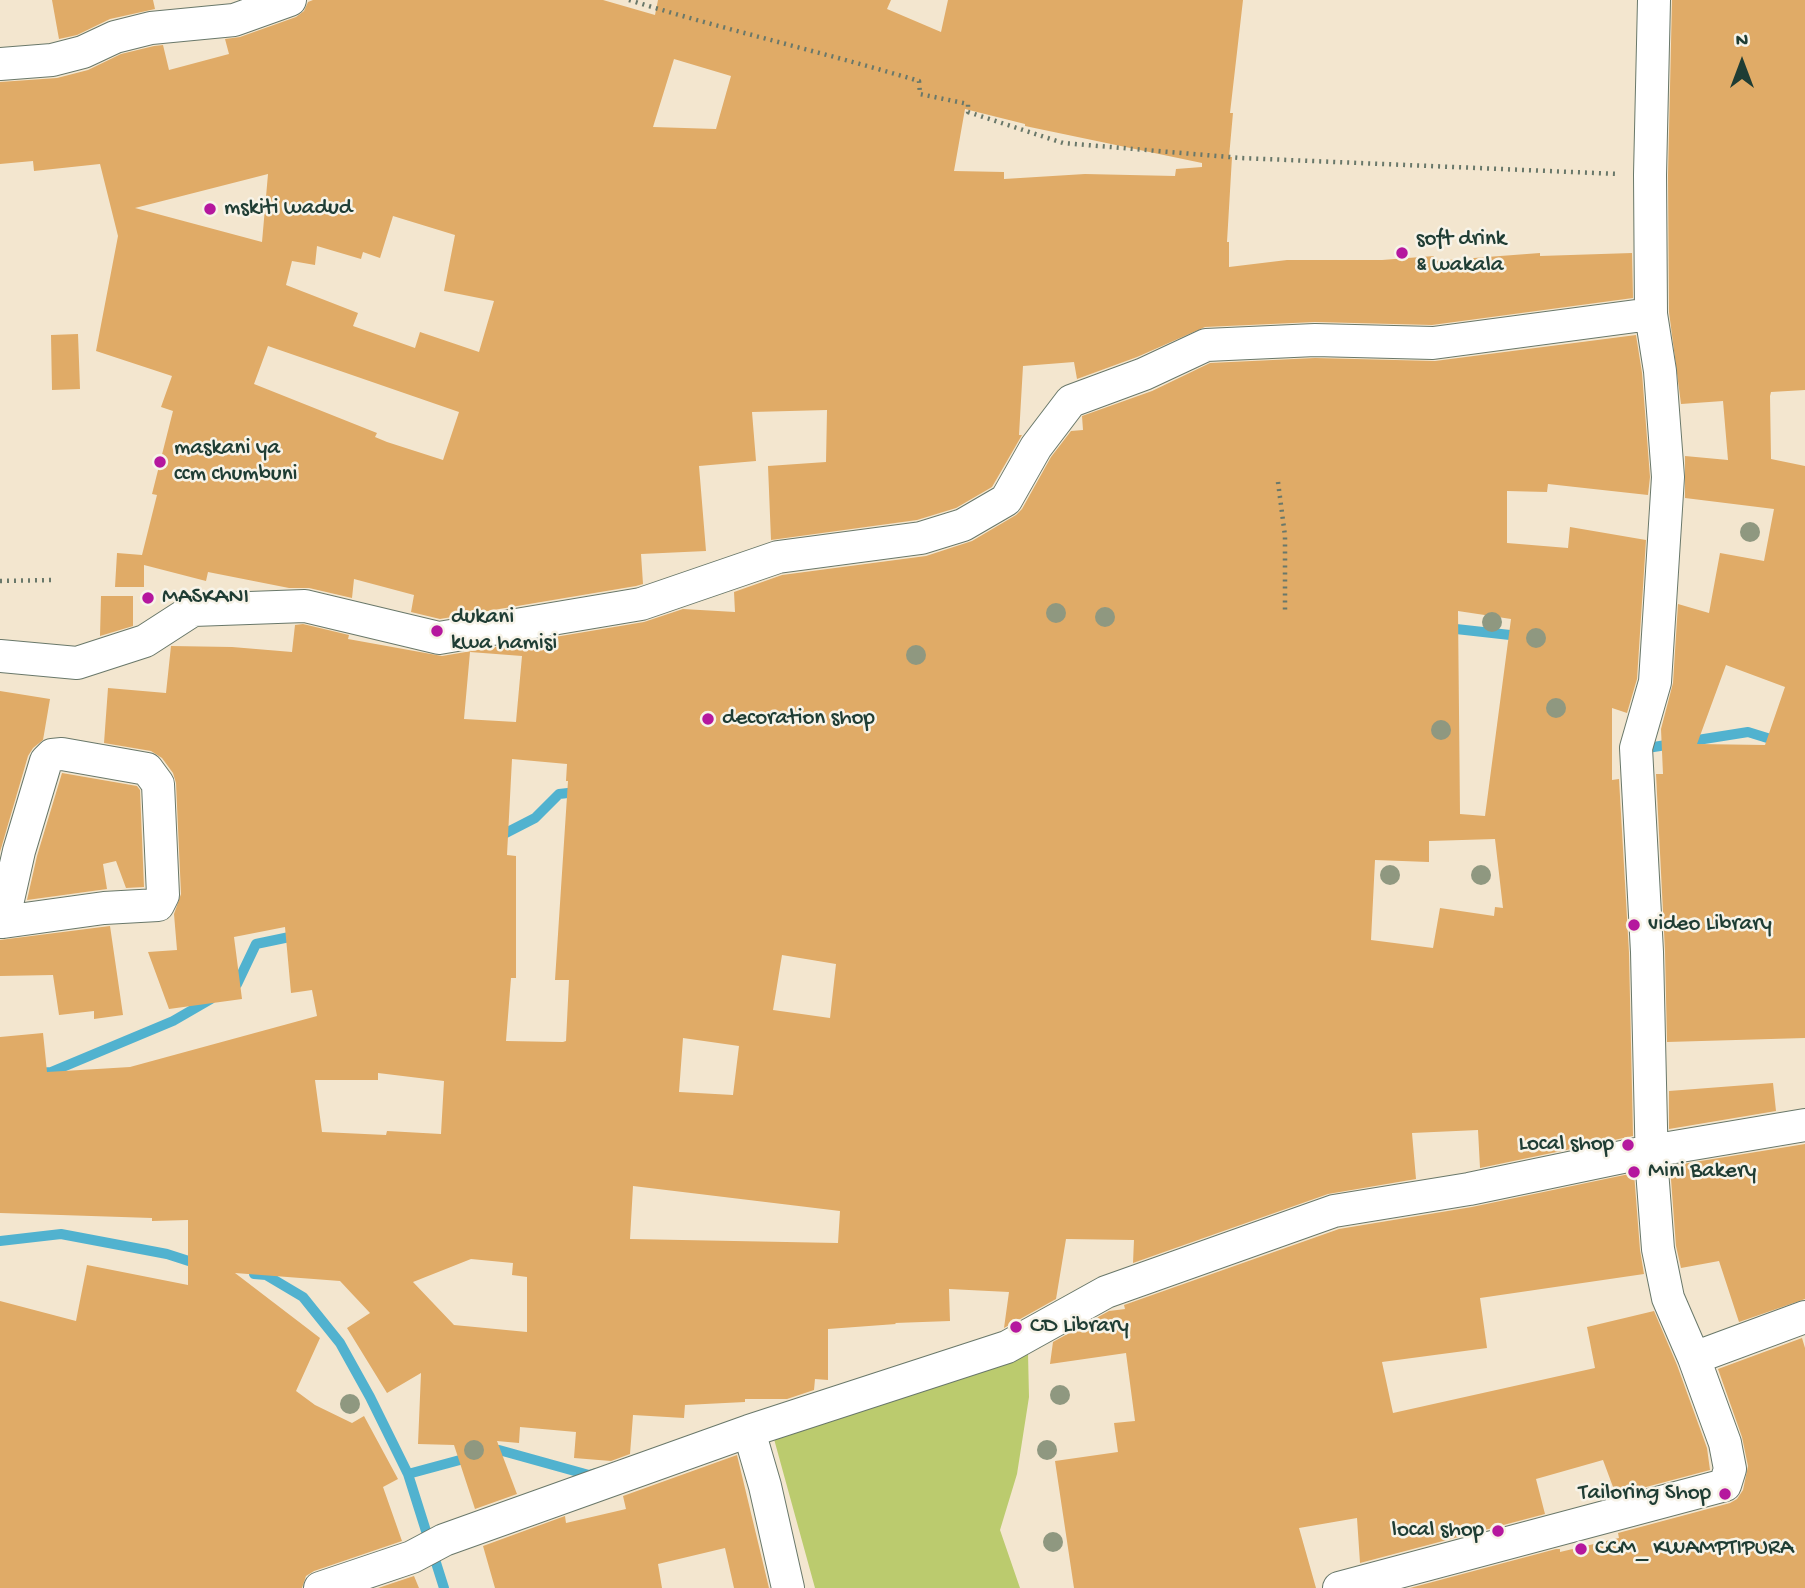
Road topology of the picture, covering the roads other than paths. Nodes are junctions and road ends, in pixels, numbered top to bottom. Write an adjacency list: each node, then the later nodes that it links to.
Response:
1 (290, 0): 3 (street)
2 (1654, 0): 4 (street)
3 (0, 64)
4 (1651, 314): 5 (street); 8 (street)
5 (0, 656)
6 (1, 922): 6 (street)
7 (1805, 1125): 8 (street)
8 (1651, 1151): 10 (street); 11 (street)
9 (1805, 1317): 10 (street)
10 (1694, 1358): 14 (street)
11 (750, 1431): 12 (street); 13 (street)
12 (320, 1588)
13 (788, 1588)
14 (1339, 1588)

